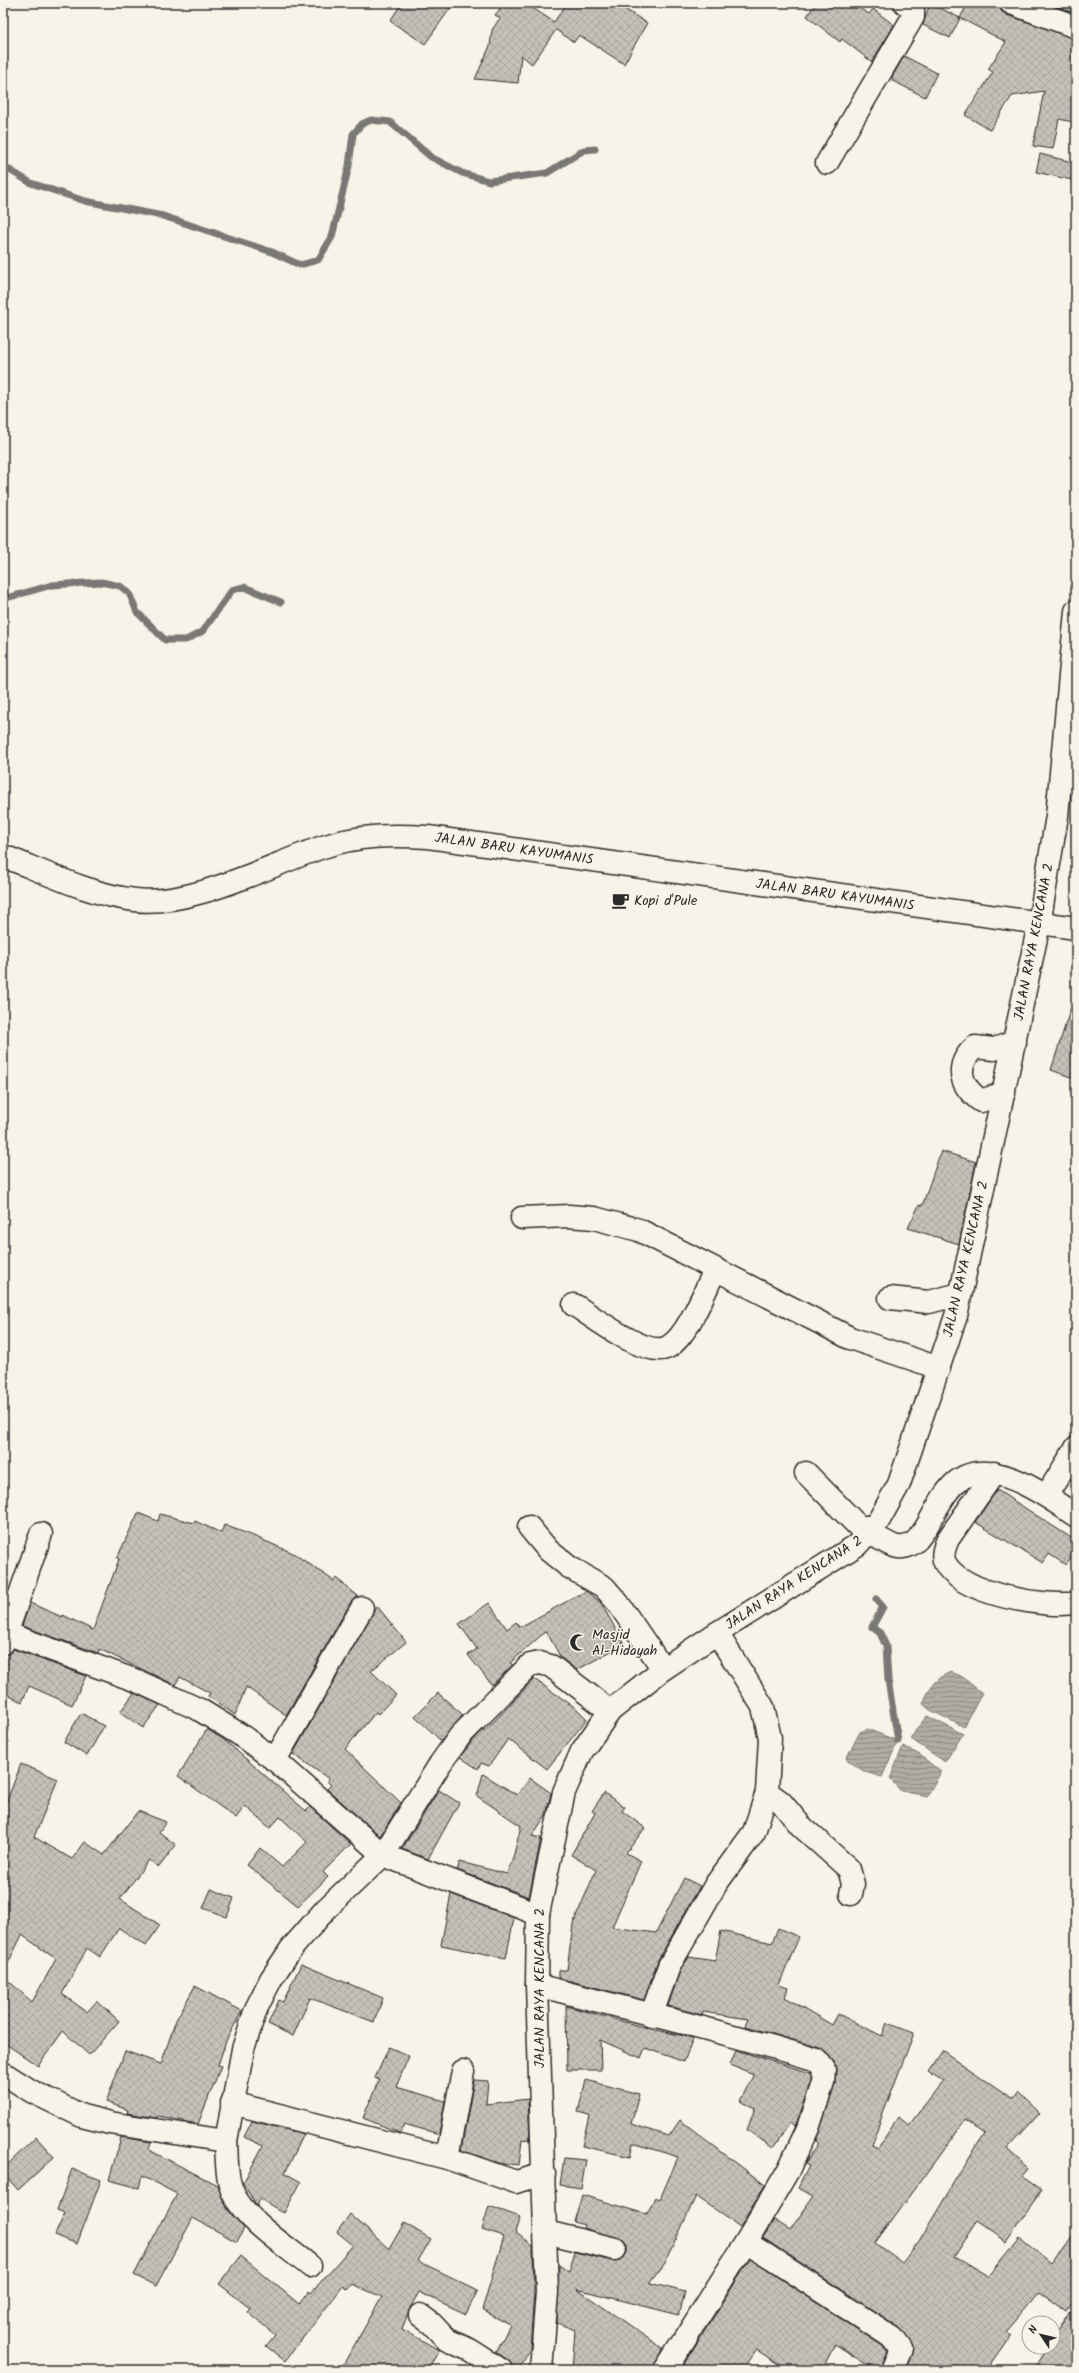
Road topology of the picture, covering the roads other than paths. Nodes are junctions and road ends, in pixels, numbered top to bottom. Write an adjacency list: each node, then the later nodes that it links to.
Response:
1 (905, 3): 4 (street)
2 (1021, 4): 3 (street)
3 (1076, 28)
4 (828, 163)
5 (1076, 611): 7 (street, JALAN RAYA KENCANA 2)
6 (3, 856): 7 (street, JALAN BARU KAYUMANIS)
7 (1039, 924): 8 (street, JALAN BARU KAYUMANIS); 9 (street, JALAN RAYA KENCANA 2)
8 (1076, 928)
9 (1015, 1042): 10 (street, JALAN RAYA KENCANA 2); 10 (street)
10 (1004, 1093): 13 (street, JALAN RAYA KENCANA 2)
11 (522, 1218): 12 (street)
12 (715, 1270): 15 (street); 16 (street)
13 (960, 1294): 14 (street); 16 (street, JALAN RAYA KENCANA 2)
14 (890, 1298)
15 (574, 1305)
16 (938, 1368): 23 (street, JALAN RAYA KENCANA 2)
17 (1076, 1448): 20 (street)
18 (806, 1473): 23 (street)
19 (994, 1473): 20 (street); 23 (street); 25 (street)
20 (1046, 1496): 21 (street)
21 (1076, 1516)
22 (529, 1527): 29 (street)
23 (872, 1530): 27 (street, JALAN RAYA KENCANA 2)
24 (41, 1534): 28 (street)
25 (1076, 1603)
26 (362, 1608): 31 (street)
27 (717, 1633): 29 (street, JALAN RAYA KENCANA 2); 32 (street)
28 (4, 1637): 31 (street)
29 (663, 1669): 30 (street, JALAN RAYA KENCANA 2)
30 (610, 1710): 33 (street); 35 (street, JALAN RAYA KENCANA 2)
31 (275, 1760): 33 (street)
32 (767, 1792): 34 (street); 37 (street)
33 (383, 1855): 35 (street); 40 (street)
34 (851, 1894)
35 (538, 1914): 36 (street, JALAN RAYA KENCANA 2)
36 (537, 1985): 37 (street); 43 (street, JALAN RAYA KENCANA 2)
37 (651, 2016): 45 (street)
38 (463, 2071): 42 (street)
39 (3, 2073): 41 (street)
40 (232, 2103): 41 (street); 42 (street)
41 (226, 2141): 47 (street)
42 (447, 2158): 43 (street)
43 (544, 2174): 44 (street, JALAN RAYA KENCANA 2)
44 (546, 2232): 46 (street); 50 (street, JALAN RAYA KENCANA 2)
45 (746, 2242): 51 (street); 52 (street)
46 (615, 2249)
47 (310, 2266)
48 (420, 2315): 49 (street)
49 (501, 2370)
50 (541, 2370)
51 (665, 2370)
52 (892, 2370)

